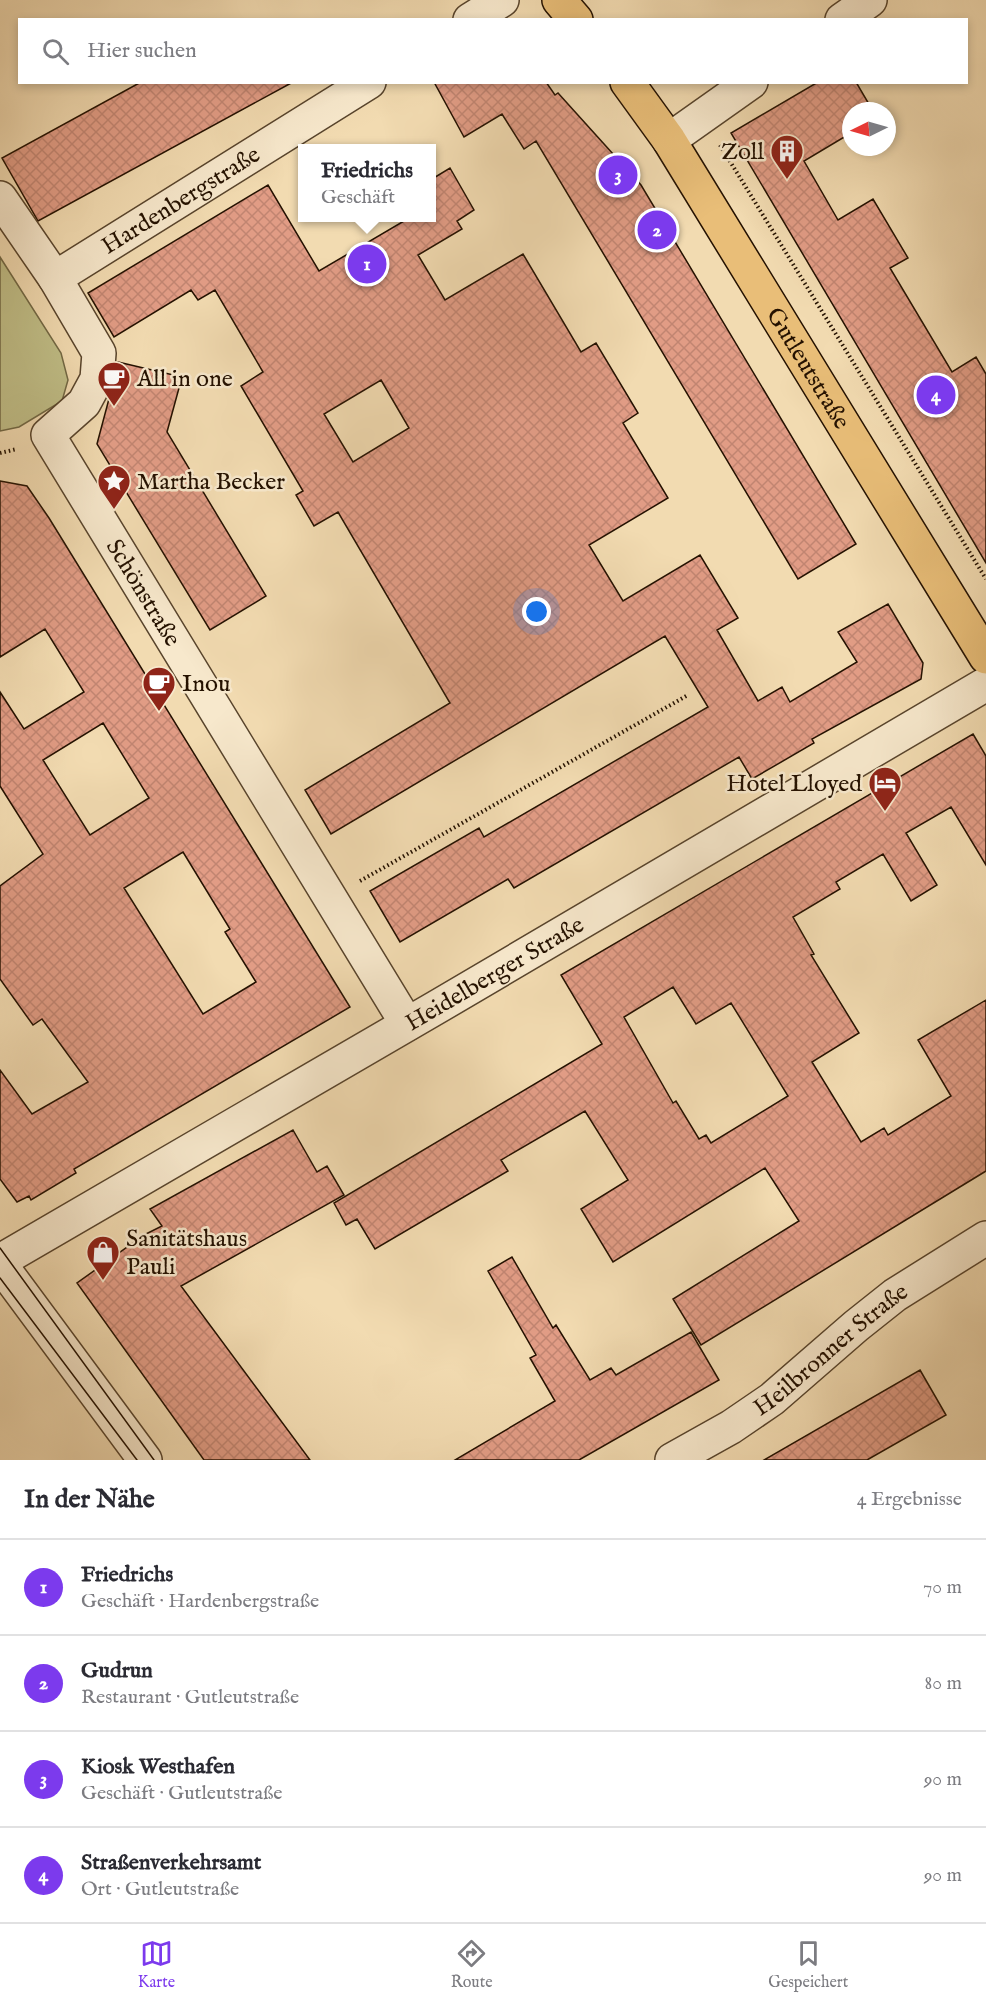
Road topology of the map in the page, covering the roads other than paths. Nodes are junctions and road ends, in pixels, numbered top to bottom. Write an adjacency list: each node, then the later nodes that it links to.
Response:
1 (502, 0): 4 (street)
2 (559, 0): 5 (main road)
3 (870, 0): 6 (street)
4 (473, 18)
5 (574, 18)
6 (845, 18)
7 (366, 84): 12 (street, Hardenbergstraße)
8 (628, 84): 10 (main road, Gutleutstraße)
9 (749, 84): 10 (street)
10 (669, 140): 13 (main road, Gutleutstraße)
11 (0, 198): 12 (street, Schönstraße)
12 (55, 278): 15 (street, Schönstraße)
13 (986, 657)
14 (986, 684): 15 (street, Heidelberger Straße)
15 (407, 1024): 17 (street, Heidelberger Straße)
16 (986, 1238): 19 (street, Heilbronner Straße)
17 (0, 1263): 18 (street)
18 (145, 1460)
19 (672, 1460)

